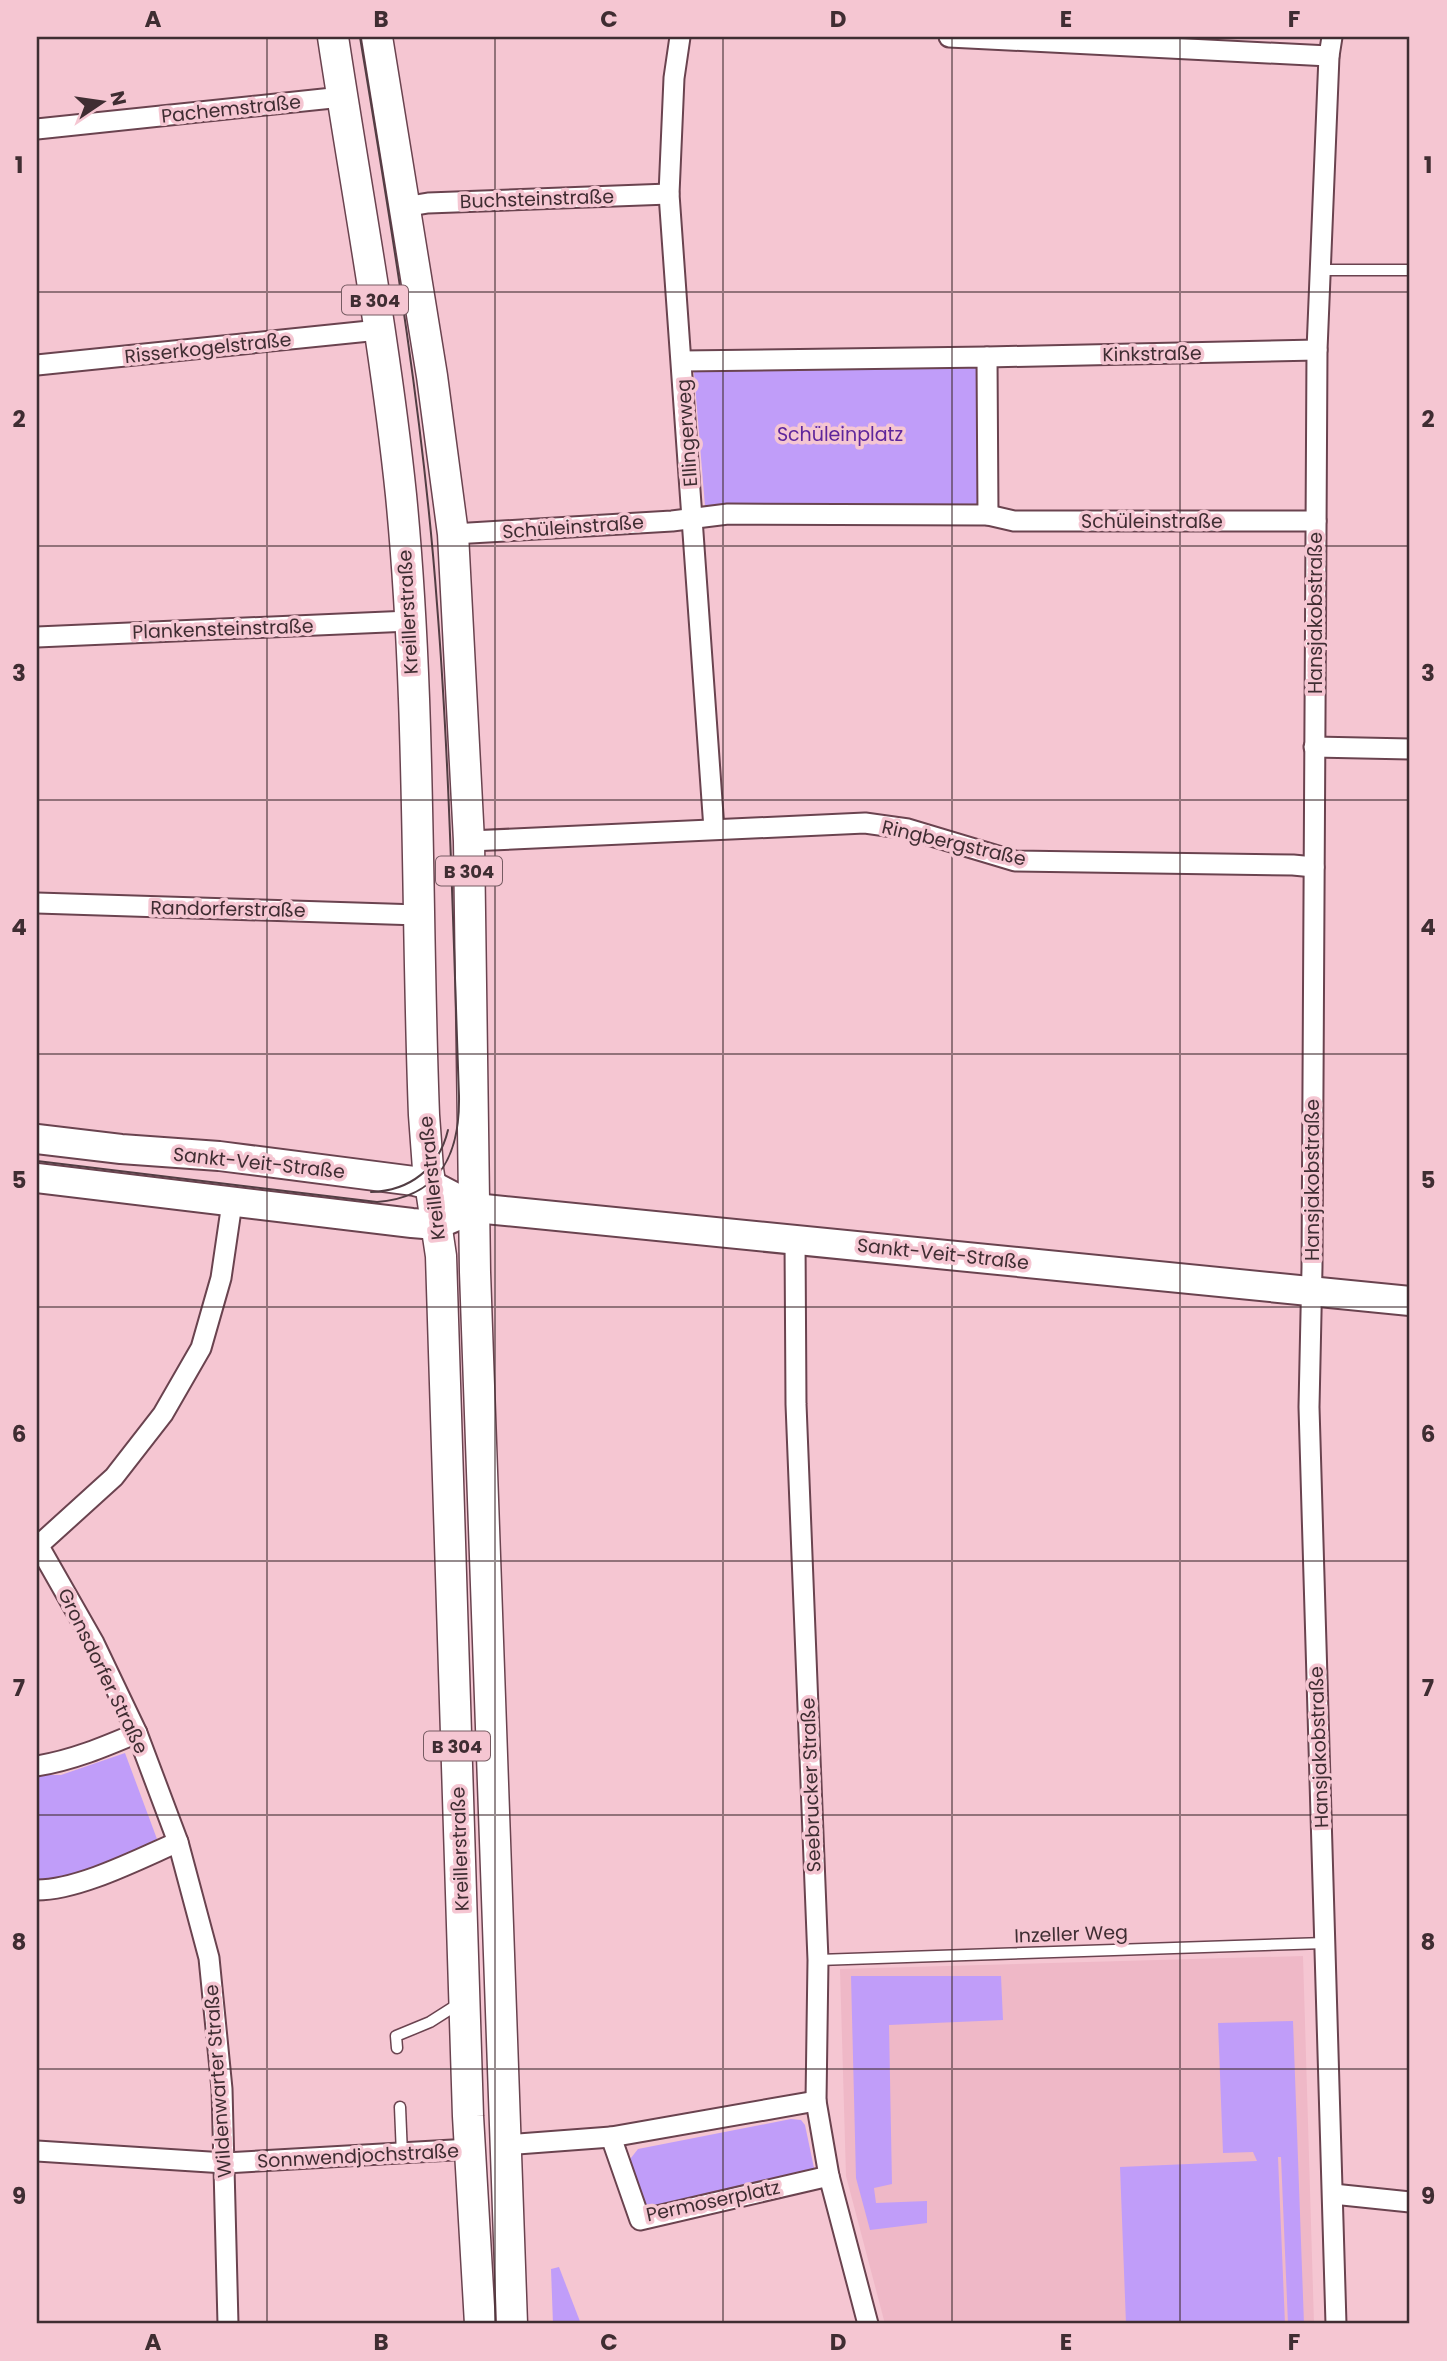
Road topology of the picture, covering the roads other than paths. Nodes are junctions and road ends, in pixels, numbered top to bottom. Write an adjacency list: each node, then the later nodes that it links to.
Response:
1 (333, 37): 6 (main road, Kreillerstraße / B 304)
2 (377, 37): 9 (main road, Kreillerstraße / B 304)
3 (680, 37): 8 (street, Ellingerweg)
4 (949, 37): 5 (street)
5 (1331, 46): 10 (street, Hansjakobstraße)
6 (342, 97): 7 (street, Pachemstraße); 12 (main road, Kreillerstraße / B 304)
7 (37, 130)
8 (669, 194): 9 (street, Buchsteinstraße); 15 (street, Ellingerweg)
9 (404, 207): 20 (main road, Kreillerstraße / B 304)
10 (1320, 270): 11 (lane); 13 (street, Hansjakobstraße)
11 (1410, 270)
12 (379, 330): 16 (street, Risserkogelstraße); 21 (main road, Kreillerstraße / B 304)
13 (1317, 350): 14 (street, Kinkstraße); 19 (street, Hansjakobstraße)
14 (987, 357): 15 (street); 17 (street)
15 (682, 361): 18 (street, Ellingerweg)
16 (37, 365)
17 (988, 515): 18 (street); 19 (street, Schüleinstraße)
18 (693, 518): 20 (street, Schüleinstraße); 25 (street, Ellingerweg)
19 (1316, 521): 23 (street, Hansjakobstraße)
20 (453, 534): 26 (main road, Kreillerstraße / B 304)
21 (410, 621): 22 (street, Plankensteinstraße); 29 (main road, Kreillerstraße / B 304)
22 (37, 637)
23 (1314, 747): 24 (street); 27 (street, Hansjakobstraße)
24 (1410, 748)
25 (714, 829): 26 (street, Ringbergstraße); 27 (street, Ringbergstraße)
26 (468, 841): 34 (main road, Kreillerstraße / B 304)
27 (1314, 867): 37 (street, Hansjakobstraße)
28 (37, 903): 29 (street, Randorferstraße)
29 (419, 915): 32 (main road, Kreillerstraße / B 304)
30 (37, 1139): 32 (street, Sankt-Veit-Straße)
31 (37, 1178): 33 (street, Sankt-Veit-Straße)
32 (431, 1185): 34 (street, Sankt-Veit-Straße); 35 (main road, Kreillerstraße / B 304)
33 (232, 1203): 35 (street, Sankt-Veit-Straße); 39 (street)
34 (475, 1208): 35 (street, Sankt-Veit-Straße); 36 (street, Sankt-Veit-Straße); 51 (main road, Kreillerstraße / B 304)
35 (436, 1225): 46 (main road, Kreillerstraße / B 304)
36 (794, 1239): 37 (street, Sankt-Veit-Straße); 45 (street, Seebrucker Straße)
37 (1311, 1291): 38 (street, Sankt-Veit-Straße); 44 (street, Hansjakobstraße)
38 (1410, 1301)
39 (38, 1544): 40 (street, Gronsdorfer Straße)
40 (137, 1733): 41 (street); 42 (street, Gronsdorfer Straße)
41 (37, 1766)
42 (178, 1842): 43 (street); 55 (street, Wildenwarter Straße)
43 (37, 1890)
44 (1325, 1943): 45 (lane, Inzeller Weg); 57 (street, Hansjakobstraße)
45 (818, 1961): 48 (street, Seebrucker Straße)
46 (465, 2005): 47 (lane); 52 (main road, Kreillerstraße / B 304)
47 (397, 2048)
48 (816, 2101): 50 (street); 56 (street, Seebrucker Straße)
49 (400, 2108): 54 (lane)
50 (611, 2137): 51 (street); 56 (street, Permoserplatz)
51 (505, 2145): 61 (main road, Kreillerstraße / B 304)
52 (470, 2149): 54 (street, Sonnwendjochstraße); 60 (main road, Kreillerstraße / B 304)
53 (37, 2151): 55 (street, Sonnwendjochstraße)
54 (402, 2155): 55 (street, Sonnwendjochstraße)
55 (225, 2163): 59 (street, Wildenwarter Straße)
56 (829, 2176): 62 (street, Seebrucker Straße)
57 (1333, 2194): 58 (street); 63 (street, Hansjakobstraße)
58 (1410, 2202)
59 (228, 2324)
60 (480, 2324)
61 (512, 2324)
62 (867, 2324)
63 (1336, 2324)

